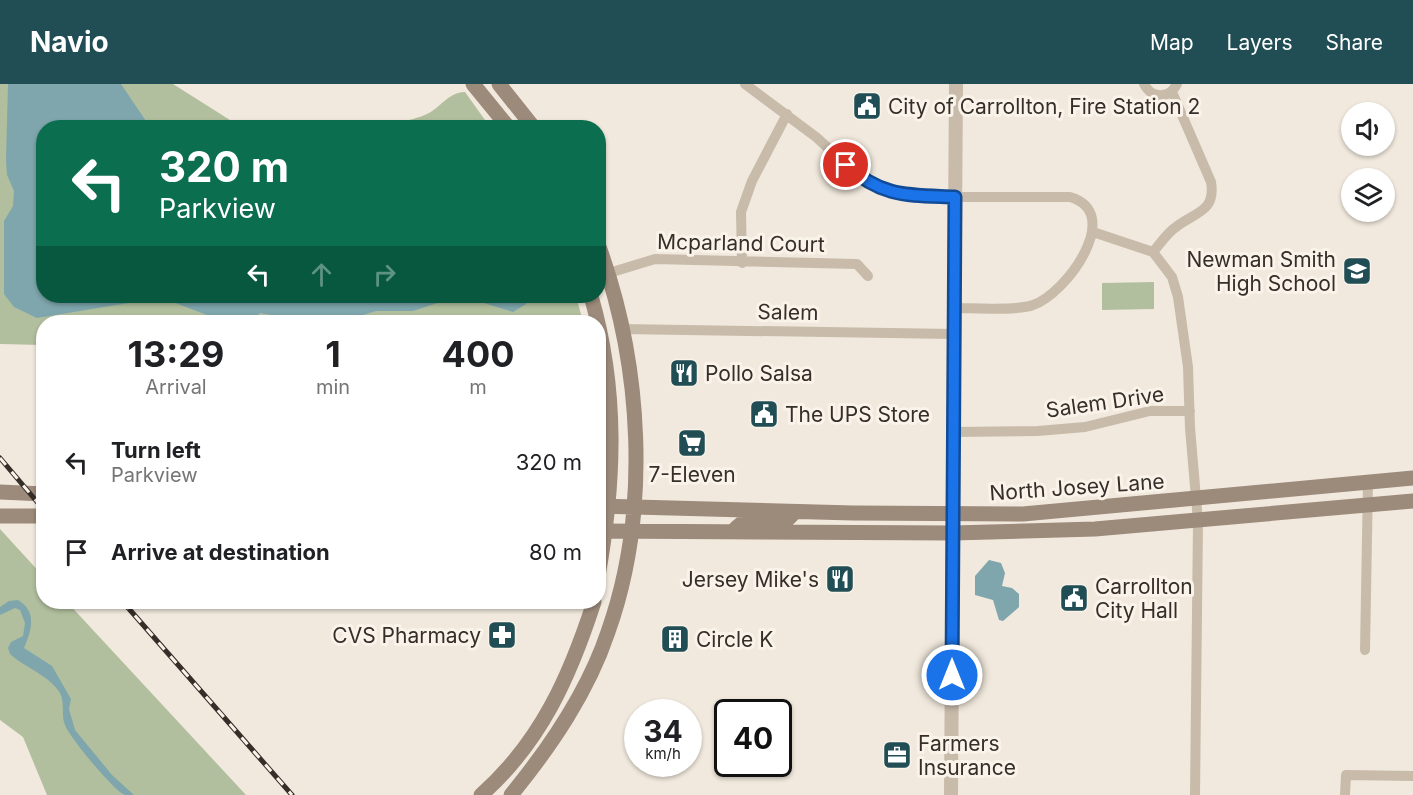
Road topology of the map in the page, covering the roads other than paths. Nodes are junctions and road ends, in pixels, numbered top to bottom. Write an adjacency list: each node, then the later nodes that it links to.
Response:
1 (473, 84): 8 (main road)
2 (499, 84): 9 (main road)
3 (746, 84): 7 (street)
4 (956, 84): 10 (street)
5 (1144, 84): 6 (street)
6 (1175, 88): 12 (street)
7 (787, 114): 10 (street); 13 (street)
8 (502, 120)
9 (528, 120)
10 (955, 197): 11 (street); 17 (street)
11 (1093, 232): 12 (street); 17 (street)
12 (1153, 252): 22 (street)
13 (742, 263): 15 (street, Mcparland Court); 16 (street, Mcparland Court)
14 (606, 265): 15 (main road)
15 (609, 273): 18 (main road)
16 (868, 276)
17 (955, 308): 20 (street)
18 (622, 329): 19 (main road); 20 (street, Salem); 33 (main road)
19 (606, 332)
20 (954, 334): 23 (street)
21 (606, 363): 24 (main road)
22 (1190, 411): 23 (street, Salem Drive); 29 (street)
23 (954, 432): 36 (street)
24 (606, 473)
25 (1413, 478): 26 (main road, North Josey Lane)
26 (1368, 482): 29 (main road, North Josey Lane); 31 (street)
27 (0, 492): 28 (main road)
28 (36, 494)
29 (1196, 499): 36 (main road, North Josey Lane); 39 (street)
30 (1413, 501): 31 (main road, North Josey Lane)
31 (1367, 503): 39 (main road, North Josey Lane); 46 (street)
32 (606, 506): 33 (main road, North Josey Lane)
33 (632, 508): 34 (main road, North Josey Lane); 41 (main road)
34 (795, 512): 35 (main road, North Josey Lane); 42 (main road)
35 (853, 513): 36 (main road, North Josey Lane); 44 (main road)
36 (953, 514): 43 (street)
37 (0, 516): 38 (main road)
38 (36, 516)
39 (1198, 521): 43 (main road, North Josey Lane); 51 (street)
40 (606, 531): 41 (main road, North Josey Lane)
41 (631, 531): 42 (main road, North Josey Lane); 49 (main road)
42 (730, 533): 44 (main road, North Josey Lane)
43 (953, 533): 44 (main road, North Josey Lane); 50 (street)
44 (797, 534)
45 (592, 609): 48 (main road)
46 (1365, 650)
47 (1413, 776): 52 (street)
48 (481, 795)
49 (511, 795)
50 (951, 795)
51 (1195, 795)
52 (1346, 795)

